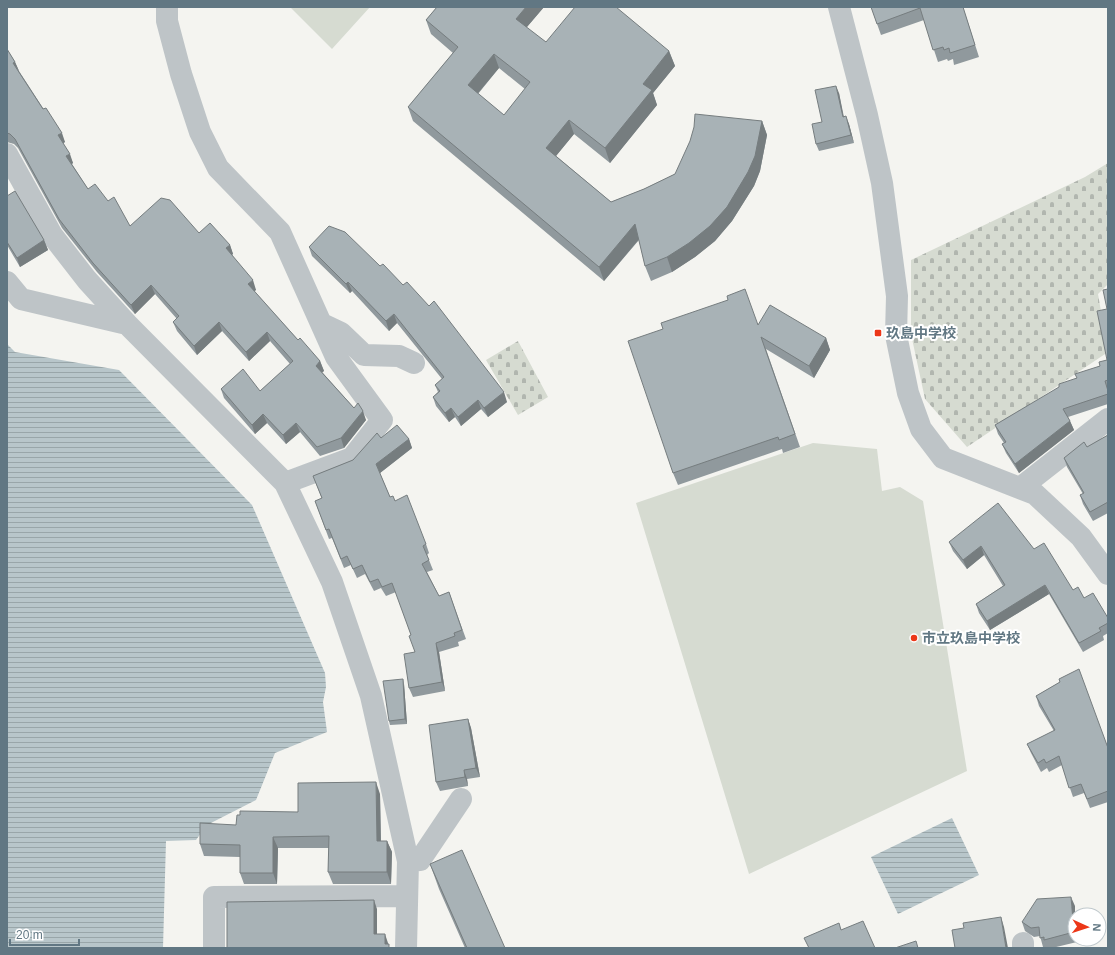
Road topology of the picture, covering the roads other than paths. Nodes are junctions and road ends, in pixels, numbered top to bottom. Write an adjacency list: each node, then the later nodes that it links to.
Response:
1 (167, 7): 6 (street)
2 (839, 7): 10 (street)
3 (7, 154): 5 (street)
4 (7, 282): 5 (street)
5 (127, 324): 9 (street)
6 (322, 324): 7 (street); 9 (street)
7 (414, 363)
8 (1108, 419): 10 (street)
9 (286, 483): 13 (street)
10 (1020, 488): 11 (street)
11 (1108, 574)
12 (461, 799): 13 (street)
13 (408, 861): 14 (street)
14 (407, 896): 15 (street); 16 (street)
15 (214, 948)
16 (406, 948)

